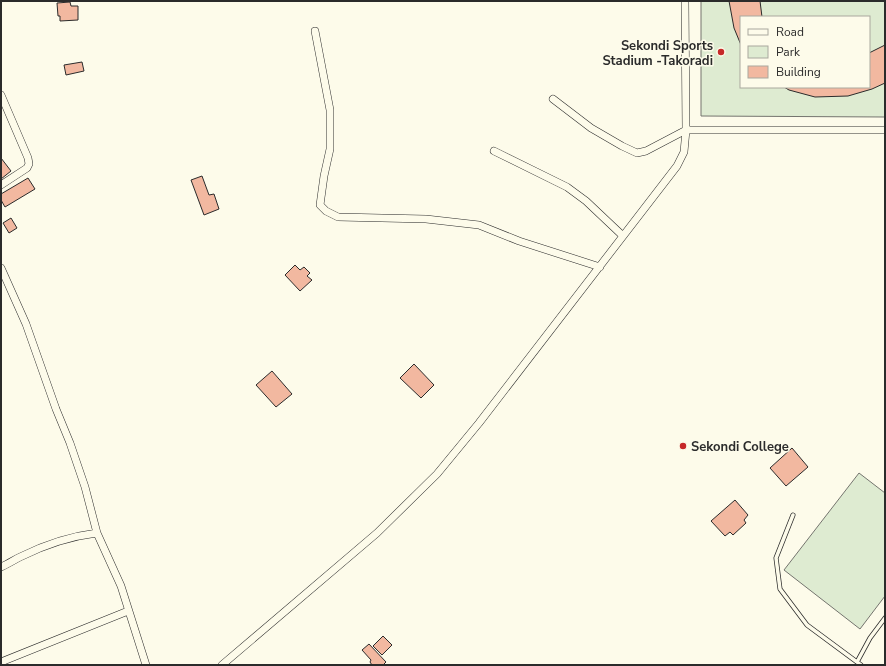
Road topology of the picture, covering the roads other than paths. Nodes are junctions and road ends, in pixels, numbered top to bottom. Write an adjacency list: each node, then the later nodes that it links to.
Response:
1 (685, 1): 5 (street)
2 (315, 31): 11 (street)
3 (1, 95): 8 (street)
4 (553, 99): 5 (street)
5 (686, 130): 6 (street); 9 (street)
6 (885, 130)
7 (494, 151): 9 (street)
8 (1, 185)
9 (623, 236): 11 (street)
10 (1, 268): 13 (street)
11 (600, 268): 20 (street)
12 (793, 515): 18 (lane)
13 (97, 533): 14 (street); 15 (street)
14 (1, 567)
15 (128, 611): 17 (street); 19 (street)
16 (885, 618): 18 (lane)
17 (1, 662)
18 (857, 662): 21 (lane)
19 (146, 665)
20 (222, 665)
21 (861, 665)

